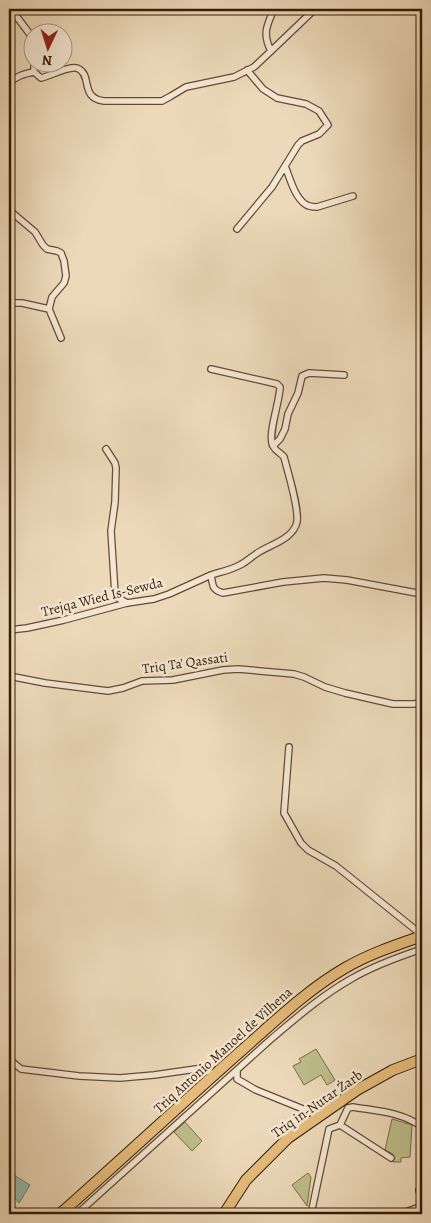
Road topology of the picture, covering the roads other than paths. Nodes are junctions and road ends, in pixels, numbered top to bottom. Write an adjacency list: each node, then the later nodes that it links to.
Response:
1 (11, 9): 4 (street)
2 (274, 9): 5 (street)
3 (315, 9): 5 (street)
4 (22, 24)
5 (271, 51): 7 (street)
6 (72, 68): 7 (street)
7 (247, 70): 11 (street)
8 (34, 72): 9 (street); 10 (street)
9 (58, 72)
10 (9, 83)
11 (285, 166): 12 (street); 14 (street)
12 (353, 196)
13 (9, 210): 16 (street)
14 (237, 229)
15 (9, 303): 16 (street)
16 (49, 309): 17 (street)
17 (61, 338)
18 (211, 369): 20 (street)
19 (344, 375): 20 (street)
20 (273, 446): 22 (street, Trejqa Wied Is-Sewda)
21 (106, 449): 24 (street)
22 (211, 575): 23 (street); 24 (street, Trejqa Wied Is-Sewda)
23 (422, 594)
24 (127, 603): 25 (street, Trejqa Wied Is-Sewda)
25 (9, 630)
26 (9, 676): 27 (street, Triq Ta' Qassati)
27 (422, 703)
28 (289, 747): 29 (street)
29 (422, 936): 34 (highway, Triq Antonio Manoel de Vilhena)
30 (422, 949): 33 (street)
31 (9, 1059): 34 (street)
32 (422, 1059): 35 (highway, Triq in-Nutar Żarb)
33 (237, 1070): 35 (street); 42 (street)
34 (214, 1075): 41 (highway, Triq Antonio Manoel de Vilhena)
35 (326, 1111): 43 (highway, Triq in-Nutar Żarb)
36 (340, 1125): 37 (street); 38 (street); 44 (street)
37 (422, 1127)
38 (391, 1158)
39 (422, 1186): 40 (street)
40 (422, 1204): 45 (street)
41 (60, 1214)
42 (77, 1214)
43 (224, 1214)
44 (311, 1214)
45 (400, 1214)

